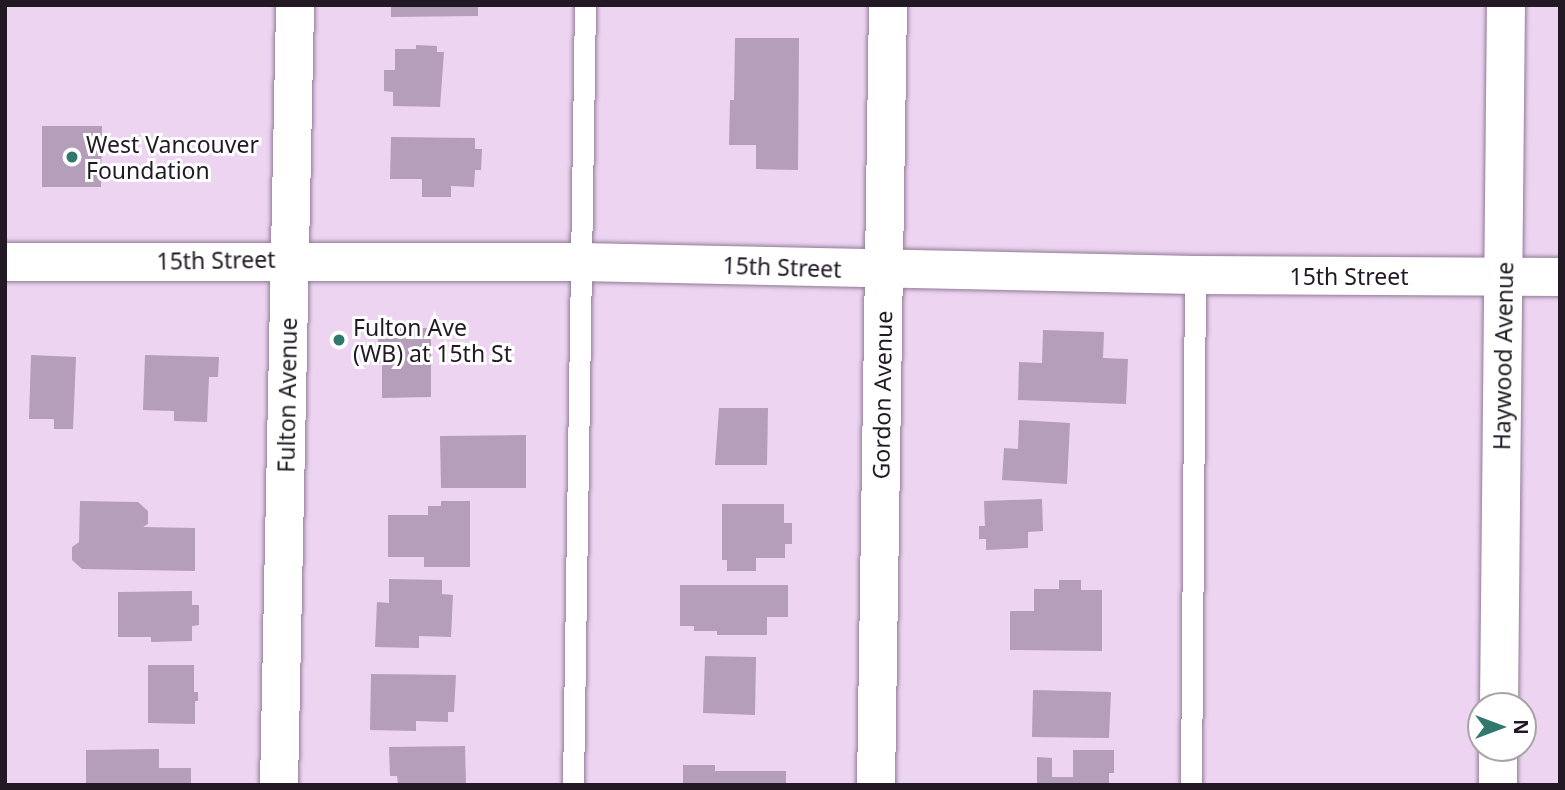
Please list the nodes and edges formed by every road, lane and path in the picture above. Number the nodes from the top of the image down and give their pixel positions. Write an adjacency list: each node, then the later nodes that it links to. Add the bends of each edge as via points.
1 (295, 5): 5 (street, Fulton Avenue)
2 (585, 5): 7 (lane)
3 (888, 5): 8 (street, Gordon Avenue)
4 (1506, 5): 10 (street, Haywood Avenue)
5 (289, 260): 6 (street, 15th Street); 7 (street, 15th Street); 14 (street, Fulton Avenue)
6 (5, 262)
7 (580, 262): 8 (street, 15th Street); 15 (lane)
8 (884, 270): 9 (street, 15th Street); 16 (street, Gordon Avenue)
9 (1195, 275): 10 (street, 15th Street); 17 (lane)
10 (1504, 277): 11 (street, 15th Street); 12 (street, Haywood Avenue)
11 (1560, 277)
12 (1499, 692)
13 (1498, 762): 18 (street)
14 (279, 785)
15 (573, 785)
16 (876, 785)
17 (1191, 785)
18 (1497, 785)

